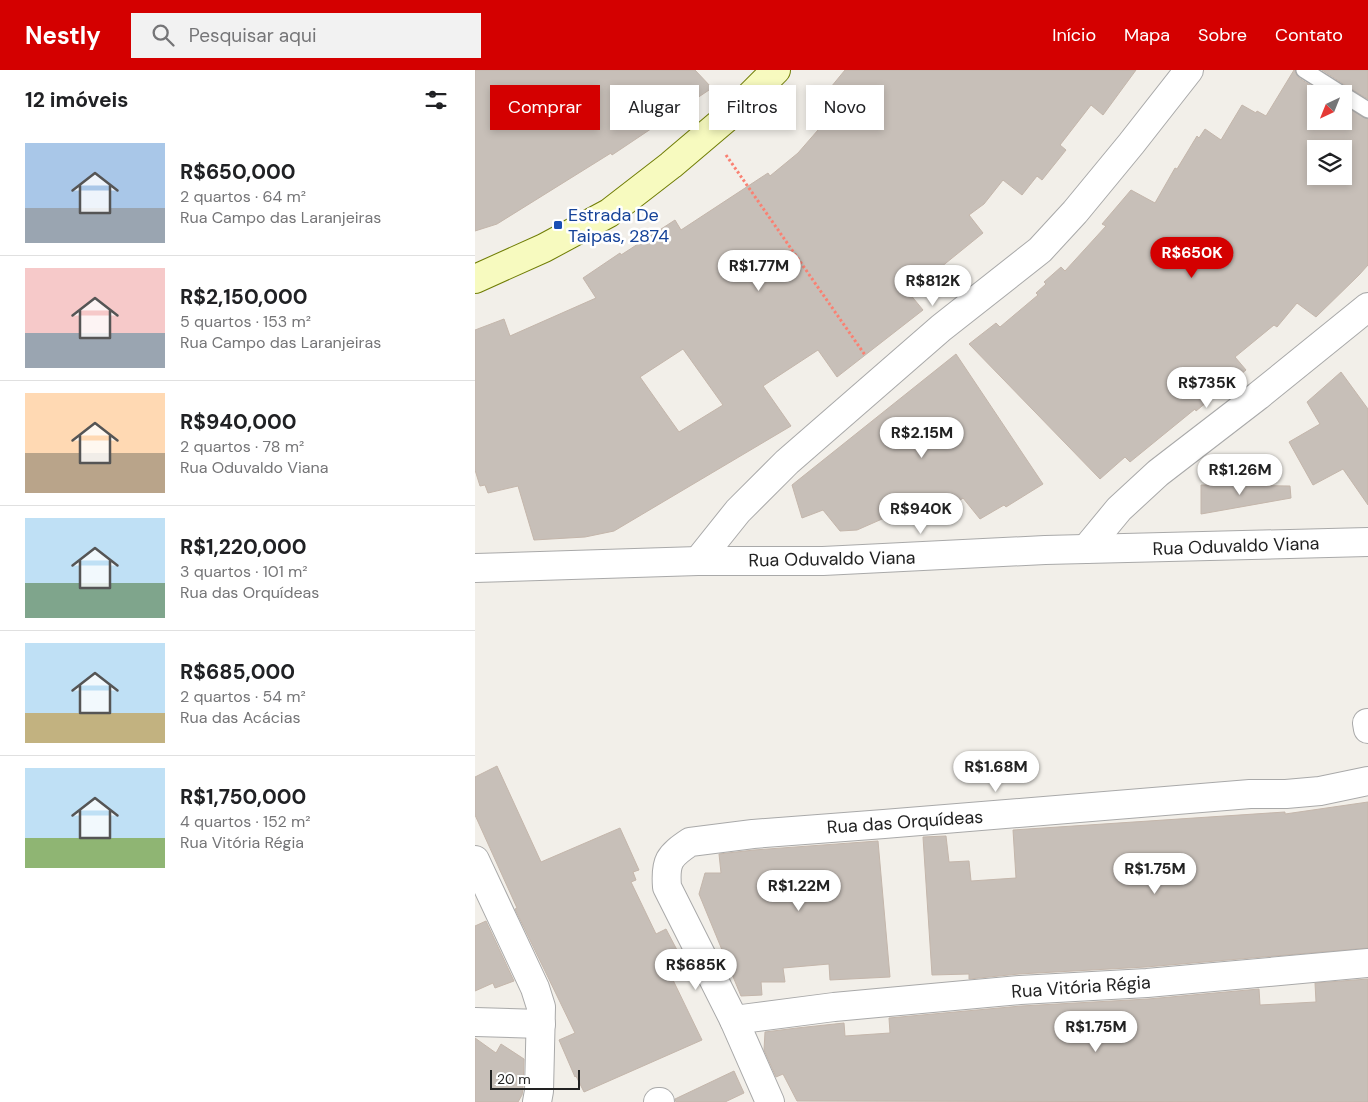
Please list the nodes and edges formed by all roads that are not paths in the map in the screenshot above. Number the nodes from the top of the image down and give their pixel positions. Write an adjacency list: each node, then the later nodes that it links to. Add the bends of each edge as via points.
1 (776, 70): 7 (main road, via 737,109 609,213 544,248)
2 (1189, 70): 11 (street, via 1075,212 1040,250 941,328 787,462 738,511)
3 (1304, 70): 4 (lane)
4 (1328, 85)
5 (1353, 100): 6 (lane)
6 (1368, 110)
7 (475, 279)
8 (1368, 307): 10 (street, via 1158,473 1119,509)
9 (1368, 542): 10 (street, Rua Oduvaldo Viana)
10 (1086, 549): 11 (street, Rua Oduvaldo Viana, via 823,561)
11 (698, 561): 12 (street, Rua Oduvaldo Viana)
12 (475, 568)
13 (1368, 781): 16 (street, Rua das Orquídeas, via 1295,794 1250,794 827,827 690,842 673,853 665,870 667,887)
14 (475, 860): 18 (street, via 535,988 541,1007)
15 (1368, 963): 16 (street, Rua Vitória Régia, via 1147,983 1011,991 834,1007)
16 (734, 1020): 20 (street)
17 (475, 1022): 18 (street)
18 (541, 1024): 19 (street)
19 (537, 1102)
20 (770, 1102)

